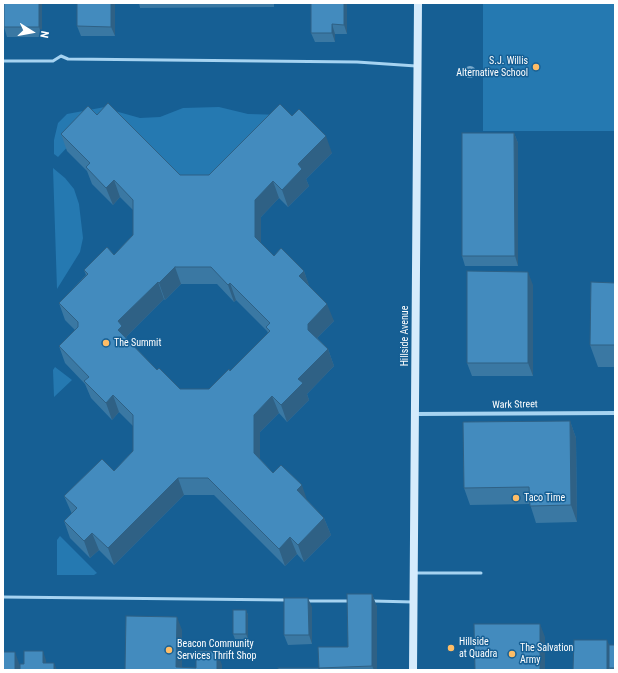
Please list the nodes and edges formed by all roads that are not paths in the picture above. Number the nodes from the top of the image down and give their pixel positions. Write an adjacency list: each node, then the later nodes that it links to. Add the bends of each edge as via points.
1 (418, 3): 3 (main road, Hillside Avenue)
2 (3, 61): 3 (lane, via 53,61 61,56 68,59 357,62)
3 (416, 66): 5 (main road, Hillside Avenue)
4 (615, 413): 5 (street, Wark Street)
5 (415, 414): 6 (main road, Hillside Avenue)
6 (415, 573): 7 (lane); 13 (main road, Hillside Avenue)
7 (481, 573)
8 (3, 597): 9 (lane)
9 (294, 600)
10 (302, 601): 11 (lane)
11 (358, 601)
12 (365, 601): 13 (lane)
13 (415, 602): 14 (main road, Hillside Avenue)
14 (414, 670)

